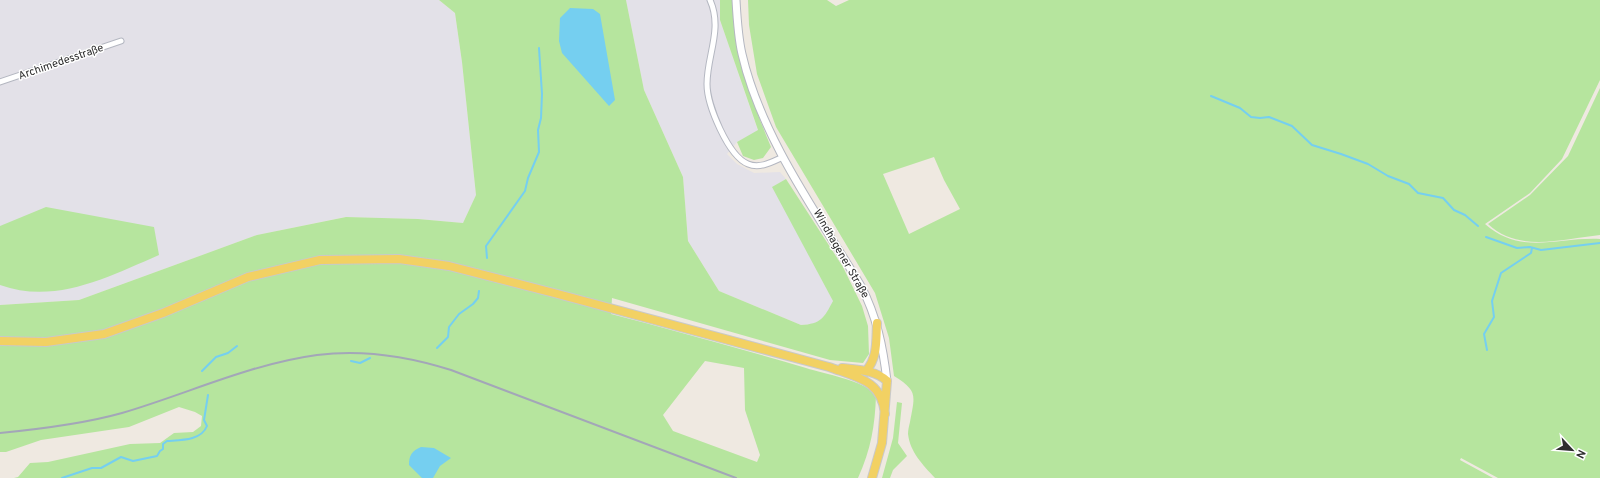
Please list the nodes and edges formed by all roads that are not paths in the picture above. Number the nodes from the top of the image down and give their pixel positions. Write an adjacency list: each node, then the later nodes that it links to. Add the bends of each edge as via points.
1 (710, 0): 5 (street, via 714,8 716,28 707,84 710,104 720,128 736,155 748,164 764,165)
2 (736, 0): 5 (main road, Windhagener Straße, via 742,54 749,79)
3 (121, 41): 4 (street, Archimedesstraße)
4 (0, 82)
5 (783, 157): 6 (main road, Windhagener Straße, via 861,286)
6 (876, 323): 9 (main road, via 875,355); 11 (main road, Windhagener Straße, via 883,346)
7 (0, 340): 8 (main road, via 46,342 104,334 163,313 248,277 320,260 399,259 449,266)
8 (830, 367): 9 (main road); 10 (main road)
9 (866, 371): 11 (main road)
10 (864, 381): 11 (main road); 12 (main road, via 881,395)
11 (887, 381): 12 (main road)
12 (885, 414): 13 (main road, via 882,443)
13 (872, 478)

